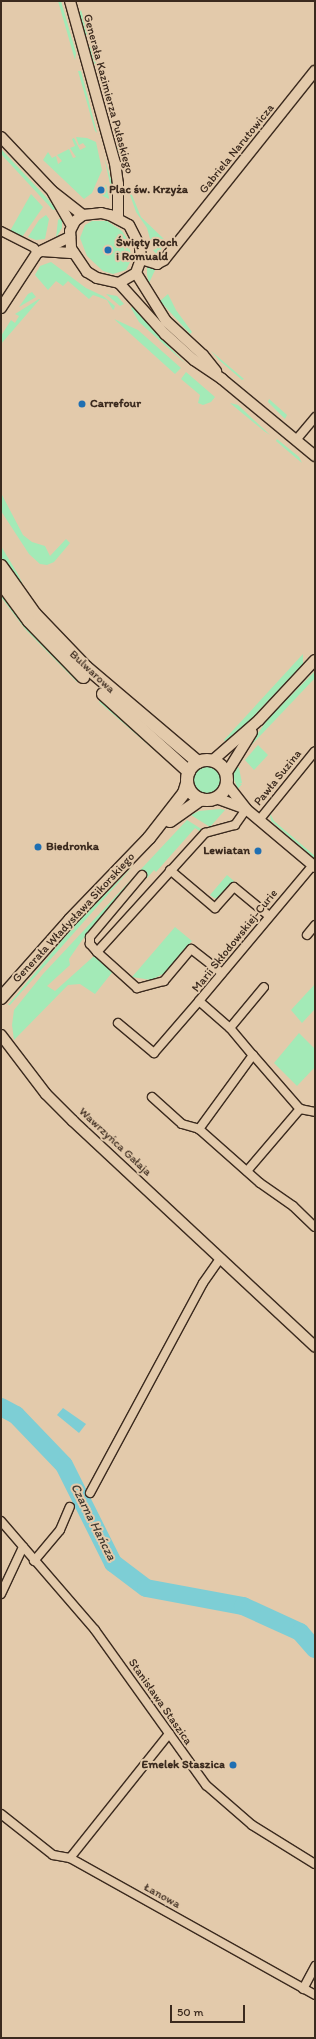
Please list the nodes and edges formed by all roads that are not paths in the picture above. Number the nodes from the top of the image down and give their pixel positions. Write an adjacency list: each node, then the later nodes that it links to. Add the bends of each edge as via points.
1 (70, 1): 6 (street, Generała Kazimierza Pułaskiego, via 114,162 118,184)
2 (315, 71): 12 (street, Gabriela Narutowicza, via 164,260 157,264)
3 (1, 137): 4 (street)
4 (52, 192): 5 (street); 7 (street)
5 (83, 215): 6 (street, via 101,213); 7 (street)
6 (118, 218): 12 (street, via 129,225 136,235)
7 (72, 226): 9 (street)
8 (1, 231): 10 (street)
9 (70, 237): 10 (street); 11 (street)
10 (40, 252): 11 (street); 15 (street)
11 (74, 253): 14 (street, via 83,268 97,278)
12 (141, 259): 13 (street)
13 (136, 273): 14 (street); 16 (street, via 166,321 203,355)
14 (120, 283): 16 (street, via 165,334 194,360)
15 (1, 308)
16 (222, 379): 18 (street)
17 (315, 417): 18 (street)
18 (296, 440): 19 (street)
19 (315, 456)
20 (1, 566): 26 (main road, Bulwarowa, via 35,614 81,663)
21 (1, 583): 27 (main road, Bulwarowa, via 48,642)
22 (315, 660): 23 (street)
23 (259, 720): 25 (street); 28 (street, via 229,765)
24 (315, 752): 32 (street, Pawła Suzina)
25 (212, 761): 26 (main road); 28 (main road, via 220,766)
26 (198, 762): 27 (main road)
27 (188, 777): 30 (main road, via 192,793); 33 (main road, Generała Władysława Sikorskiego, via 184,793)
28 (226, 779): 29 (main road, via 223,791); 31 (street)
29 (216, 798): 30 (main road); 31 (street)
30 (201, 799): 33 (main road, Generała Władysława Sikorskiego, via 190,804)
31 (246, 809): 32 (street); 35 (street, via 236,825 205,833)
32 (260, 819): 34 (street)
33 (149, 838): 43 (main road, Generała Władysława Sikorskiego, via 70,920)
34 (314, 866): 37 (street, Marii Skłodowskiej-Curie)
35 (170, 870): 37 (street, via 215,908 234,887); 40 (street)
36 (142, 875): 40 (street, via 90,937 90,944)
37 (269, 916): 41 (street, Marii Skłodowskiej-Curie)
38 (315, 925): 39 (street)
39 (307, 935)
40 (97, 952): 41 (street, via 137,988 164,981 191,949)
41 (222, 973): 44 (street, Marii Skłodowskiej-Curie)
42 (264, 987): 46 (street)
43 (1, 998)
44 (199, 1001): 45 (street, via 154,1053); 46 (street, Marii Skłodowskiej-Curie)
45 (118, 1023)
46 (230, 1028): 48 (street, Marii Skłodowskiej-Curie)
47 (1, 1035): 55 (street, Wawrzyńca Gałaja, via 46,1094)
48 (253, 1055): 50 (street, Marii Skłodowskiej-Curie); 52 (street)
49 (152, 1097): 52 (street, via 182,1124)
50 (300, 1109): 51 (street); 53 (street)
51 (315, 1112)
52 (199, 1129): 53 (street)
53 (247, 1171): 54 (street, via 293,1206)
54 (315, 1227)
55 (220, 1259): 56 (street, Wawrzyńca Gałaja); 57 (street, via 203,1283)
56 (315, 1347)
57 (90, 1493)
58 (70, 1506): 61 (street, via 60,1530)
59 (1, 1521): 60 (street, Stanisława Staszica)
60 (23, 1547): 61 (street, Stanisława Staszica); 62 (street)
61 (34, 1561): 63 (street, Stanisława Staszica, via 95,1630)
62 (1, 1594)
63 (169, 1734): 65 (street); 66 (street, Stanisława Staszica, via 188,1763 216,1795 252,1825)
64 (1, 1814): 65 (street, Łanowa, via 54,1855)
65 (70, 1858): 68 (street, Łanowa)
66 (315, 1864)
67 (315, 1966): 68 (street)
68 (302, 1989): 69 (street, Łanowa)
69 (315, 1995)

